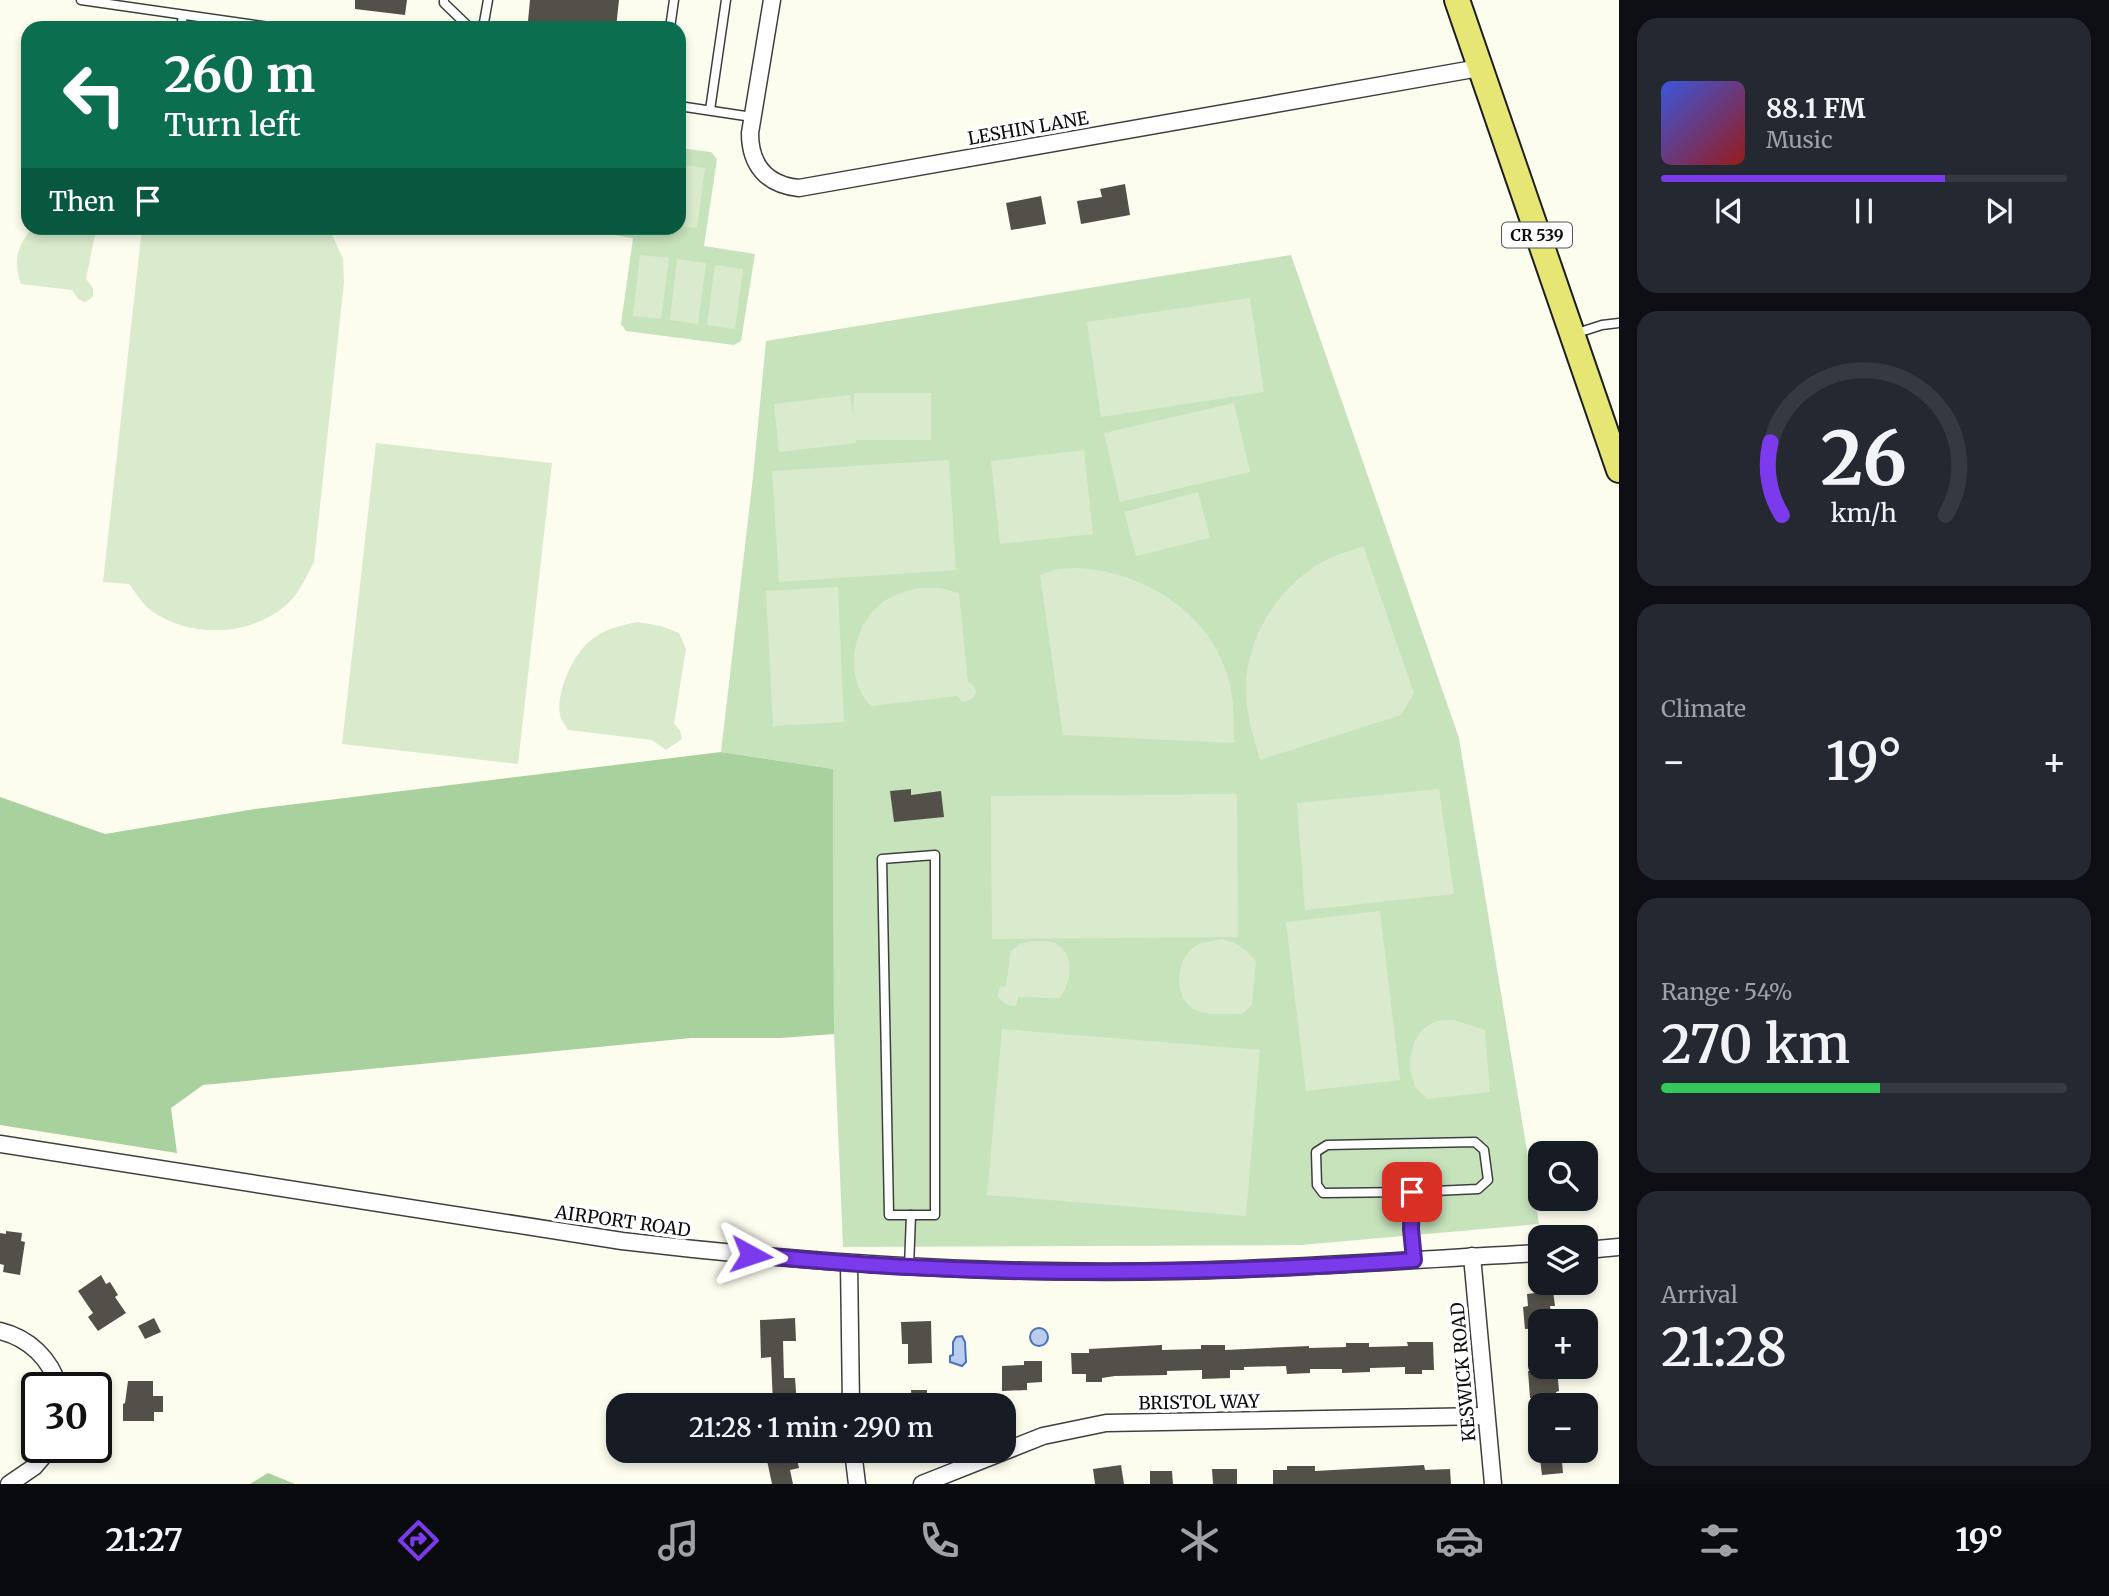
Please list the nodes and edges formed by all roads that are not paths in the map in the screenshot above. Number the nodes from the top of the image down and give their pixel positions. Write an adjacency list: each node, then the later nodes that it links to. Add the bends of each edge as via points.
1 (81, 0): 8 (lane)
2 (444, 0): 11 (lane)
3 (488, 0): 12 (lane)
4 (674, 0): 13 (lane)
5 (726, 0): 16 (lane)
6 (772, 0): 17 (street, LESHIN LANE)
7 (1457, 0): 14 (main road, CR 539)
8 (183, 15): 9 (lane); 10 (lane)
9 (182, 21)
10 (226, 21)
11 (464, 21)
12 (484, 21)
13 (671, 21)
14 (1479, 68): 17 (street, LESHIN LANE, via 799,188 774,182 754,161); 19 (main road, CR 539)
15 (686, 107): 16 (lane)
16 (710, 110): 17 (lane)
17 (752, 117)
18 (1619, 323): 19 (lane)
19 (1571, 335): 20 (main road, CR 539)
20 (1619, 470)
21 (0, 1144): 29 (street, AIRPORT ROAD, via 622,1241)
22 (1412, 1192): 22 (lane, via 1323,1194 1317,1185 1316,1152 1327,1145 1475,1142 1484,1150 1488,1180 1478,1189); 28 (lane)
23 (911, 1215): 23 (lane, via 935,1215 935,855 882,859 890,1215); 30 (lane)
24 (1619, 1247): 25 (street)
25 (1598, 1249)
26 (1528, 1254): 27 (street, AIRPORT ROAD)
27 (1472, 1256): 28 (street, AIRPORT ROAD); 34 (street, KESWICK ROAD)
28 (1414, 1260): 30 (street, AIRPORT ROAD, via 1174,1271)
29 (849, 1263): 30 (street, AIRPORT ROAD); 33 (street)
30 (909, 1267)
31 (0, 1331): 32 (street, via 35,1349)
32 (53, 1372)
33 (851, 1393)
34 (1486, 1416): 39 (street, BRISTOL WAY, via 1107,1423 1043,1436); 40 (street, KESWICK ROAD)
35 (37, 1463): 37 (street)
36 (854, 1463): 38 (street)
37 (9, 1484)
38 (857, 1484)
39 (922, 1484)
40 (1493, 1484)

